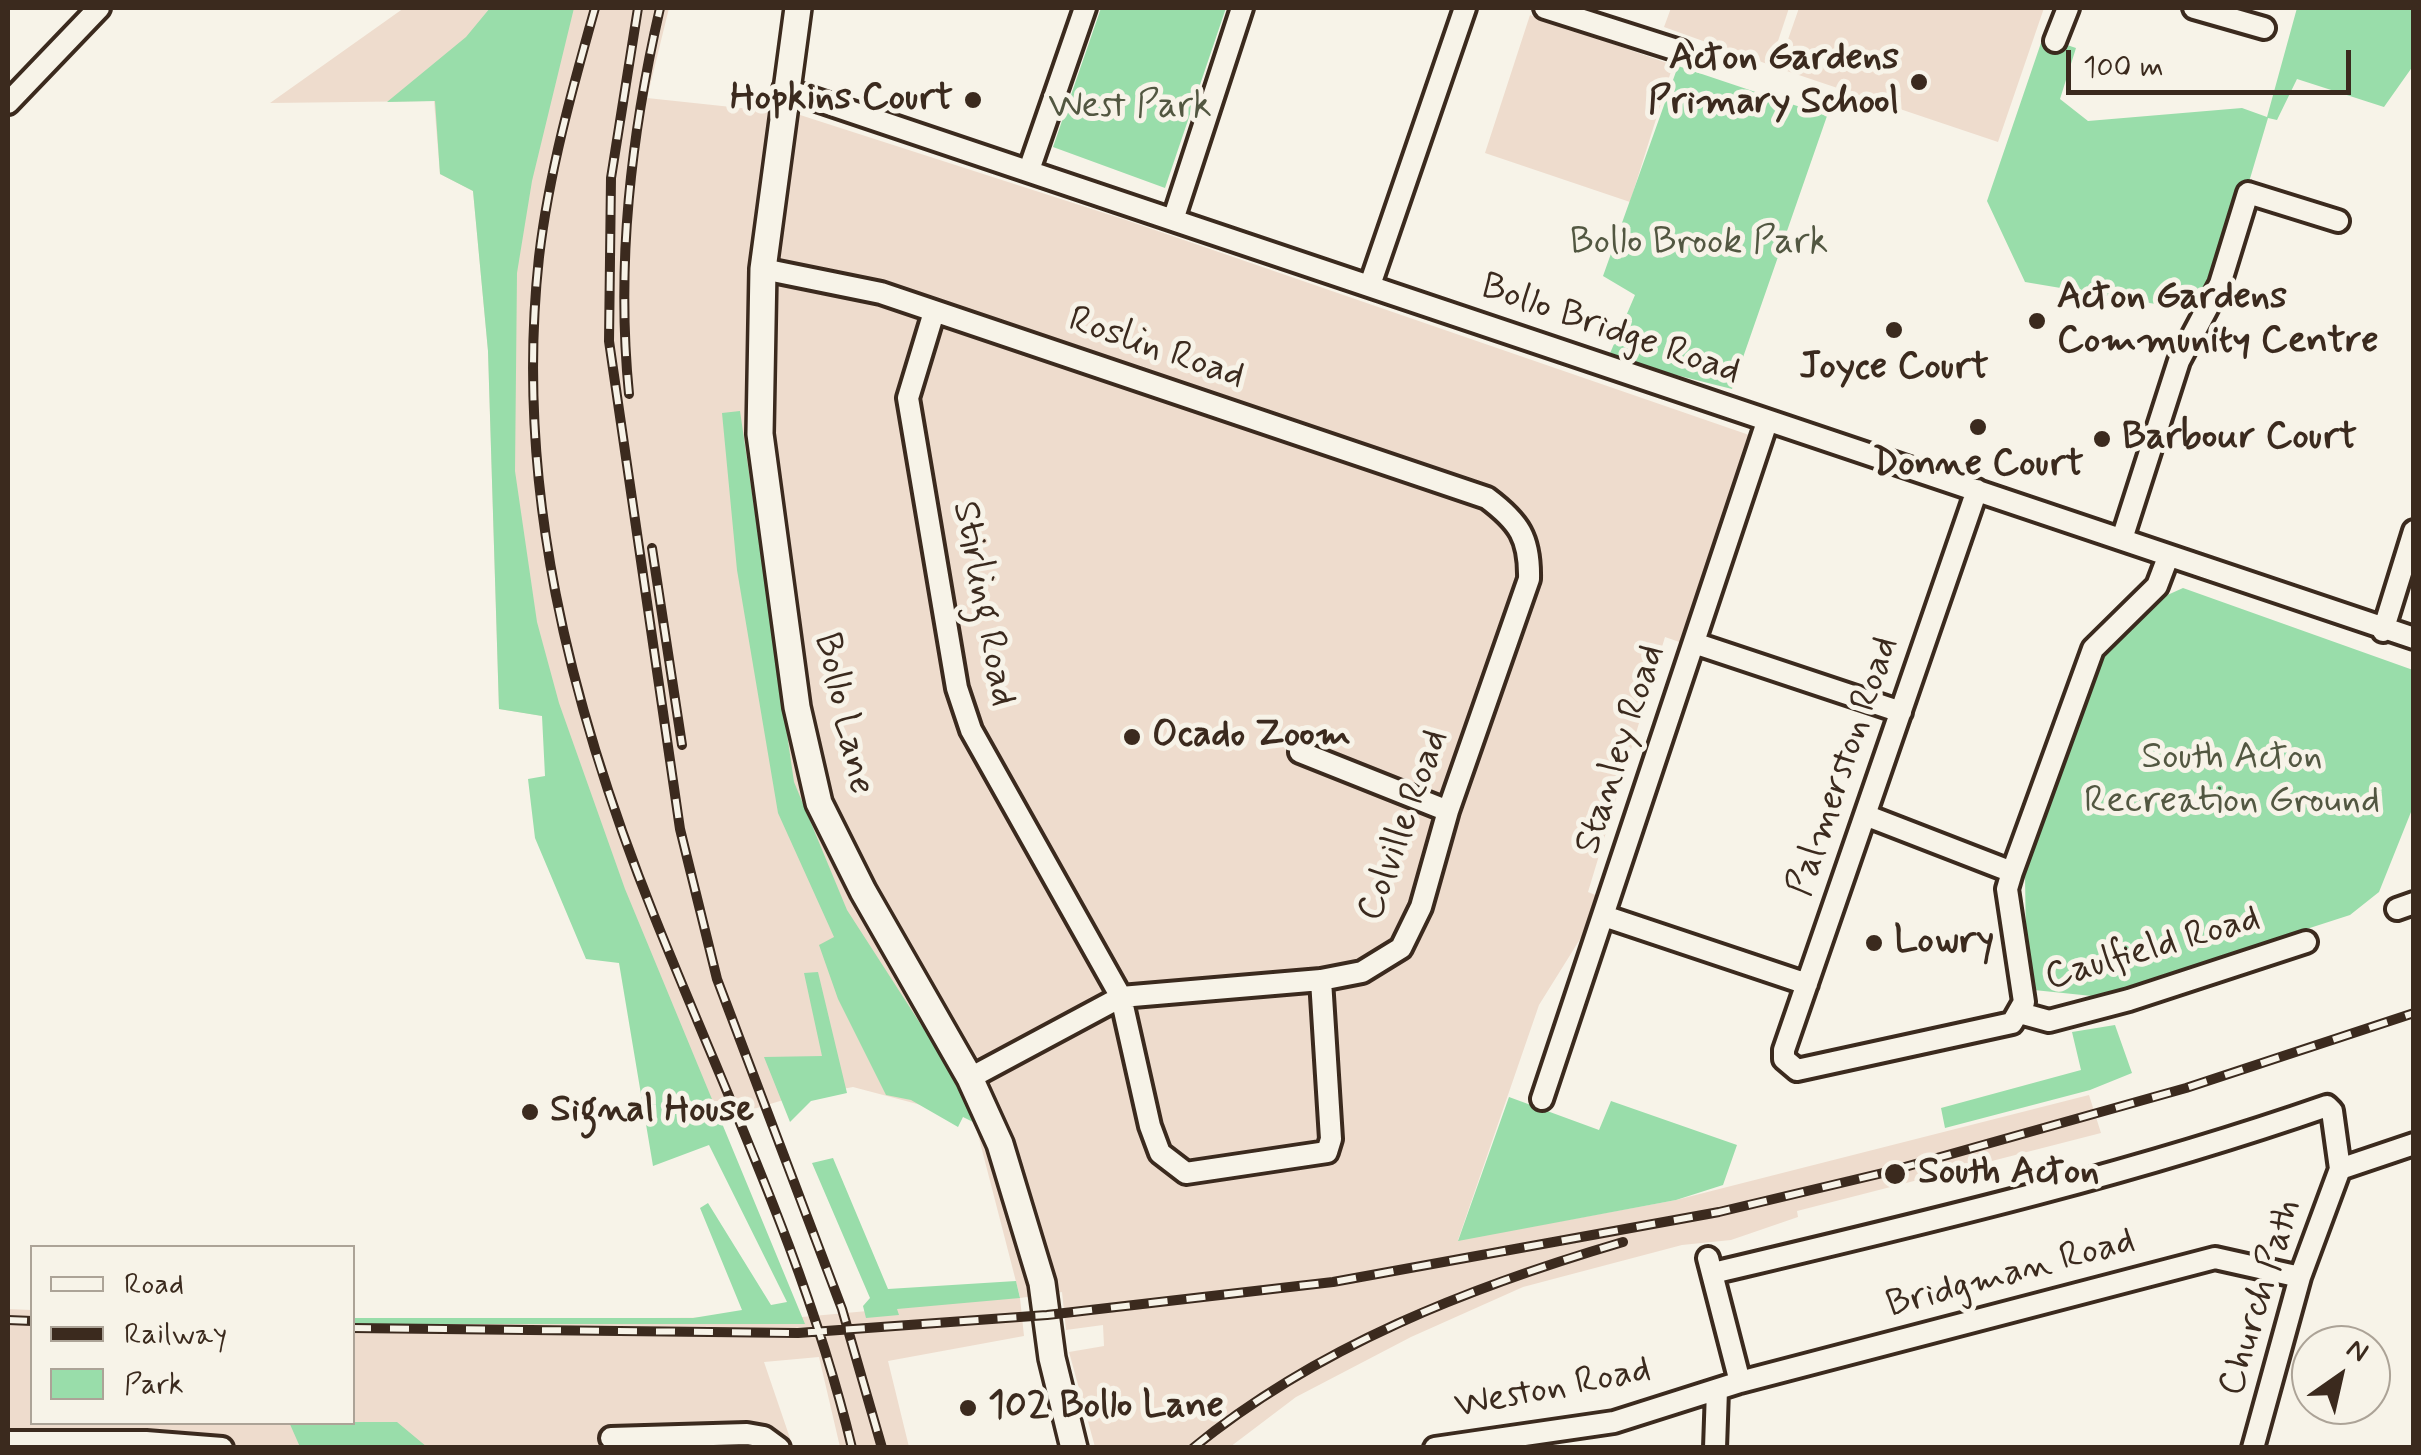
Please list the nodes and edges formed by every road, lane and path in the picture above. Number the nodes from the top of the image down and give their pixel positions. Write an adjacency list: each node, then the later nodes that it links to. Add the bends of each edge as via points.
1 (99, 8): 13 (street)
2 (798, 8): 12 (street, Bollo Lane)
3 (1085, 8): 14 (street)
4 (1242, 8): 15 (street)
5 (1465, 8): 18 (street)
6 (1544, 8): 11 (street)
7 (2068, 8): 10 (street)
8 (2194, 8): 9 (street)
9 (2264, 28)
10 (2056, 41)
11 (1680, 52)
12 (784, 90): 14 (street, Bollo Bridge Road); 17 (street, Bollo Lane)
13 (8, 103)
14 (1029, 170): 15 (street, Bollo Bridge Road)
15 (1173, 220): 18 (street, Bollo Bridge Road)
16 (2338, 221): 24 (street, via 2248,193 2220,284 2179,360)
17 (763, 268): 19 (street, Roslin Road, via 880,292); 40 (street, Bollo Lane, via 760,434 794,689 819,802)
18 (1370, 285): 20 (street, Bollo Bridge Road)
19 (934, 312): 22 (street, Roslin Road, via 1487,498); 38 (street, Stirling Road, via 908,398 957,688 978,743)
20 (1767, 422): 21 (street, Bollo Bridge Road); 28 (street, Stanley Road)
21 (1977, 490): 24 (street, Bollo Bridge Road); 29 (street, Palmerston Road)
22 (1517, 521): 31 (street, Colville Road, via 1530,553 1530,579)
23 (2414, 531): 26 (street)
24 (2122, 539): 25 (street, Bollo Bridge Road)
25 (2168, 558): 26 (street, Bollo Bridge Road); 33 (street, via 2158,586 2093,648)
26 (2383, 631): 27 (street, Bollo Bridge Road)
27 (2414, 638)
28 (1694, 643): 29 (street); 34 (street, Stanley Road)
29 (1901, 712): 32 (street, Palmerston Road)
30 (1300, 752): 31 (street)
31 (1448, 811): 36 (street, Colville Road, via 1401,948 1362,972)
32 (1865, 814): 33 (street); 37 (street, Palmerston Road)
33 (2012, 872): 39 (street, via 2007,889 2024,1002)
34 (1604, 916): 37 (street); 41 (street, Stanley Road)
35 (2306, 942): 39 (street, Caulfield Road, via 2065,1017 2049,1021)
36 (1321, 980): 38 (street, Colville Road); 38 (street, Stirling Road, via 1332,1139 1327,1152 1186,1173 1170,1164 1155,1140)
37 (1807, 984): 39 (street, Palmerston Road, via 1784,1050 1788,1066 1807,1070 2012,1023)
38 (1121, 997): 40 (street, Colville Road)
39 (2020, 1014)
40 (970, 1078): 52 (street, Bollo Lane, via 1028,1232)
41 (1542, 1099)
42 (2414, 1144): 43 (street)
43 (2340, 1170): 44 (street, Church Path); 45 (street, via 2326,1106 1866,1240 1710,1266)
44 (2300, 1277): 45 (street, Bridgman Road, via 2215,1258); 55 (street, Church Path)
45 (1740, 1382): 46 (street, Weston Road)
46 (1717, 1390): 48 (street, Weston Road, via 1614,1422); 54 (street)
47 (611, 1438): 51 (street, via 746,1434)
48 (1512, 1441): 53 (street, Weston Road)
49 (8, 1442): 50 (street)
50 (222, 1448)
51 (779, 1448)
52 (1074, 1448)
53 (1435, 1448)
54 (1715, 1448)
55 (2253, 1448)

